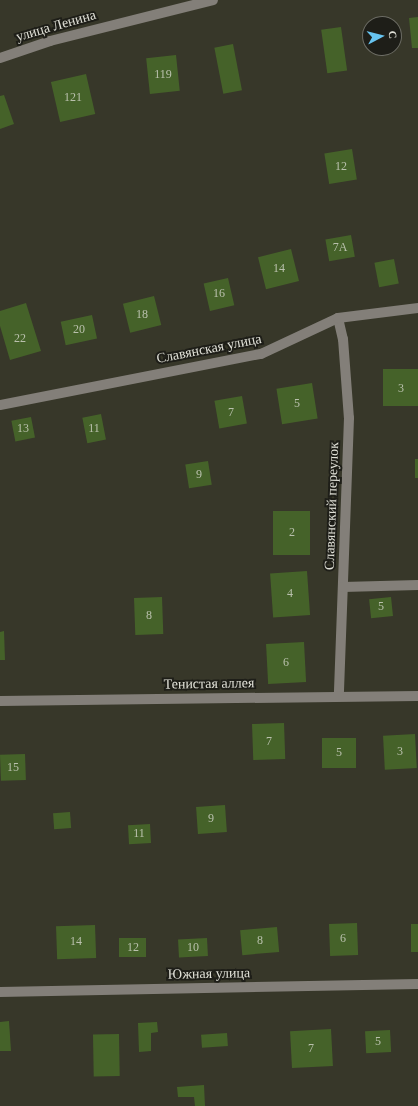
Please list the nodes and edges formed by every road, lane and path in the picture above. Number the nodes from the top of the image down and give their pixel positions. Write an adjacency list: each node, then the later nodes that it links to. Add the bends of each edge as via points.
1 (213, 0): 2 (street, улица Ленина, via 50,41)
2 (0, 58)
3 (418, 308): 4 (street, Славянская улица)
4 (338, 318): 5 (street, Славянская улица, via 261,354); 7 (street, Славянский переулок, via 343,339 349,418)
5 (0, 405)
6 (418, 585): 7 (street)
7 (343, 587): 8 (street, Славянский переулок)
8 (339, 696): 9 (street, Тенистая аллея); 10 (street, Тенистая аллея)
9 (418, 696)
10 (0, 701)
11 (418, 984): 12 (street, Южная улица)
12 (0, 992)

